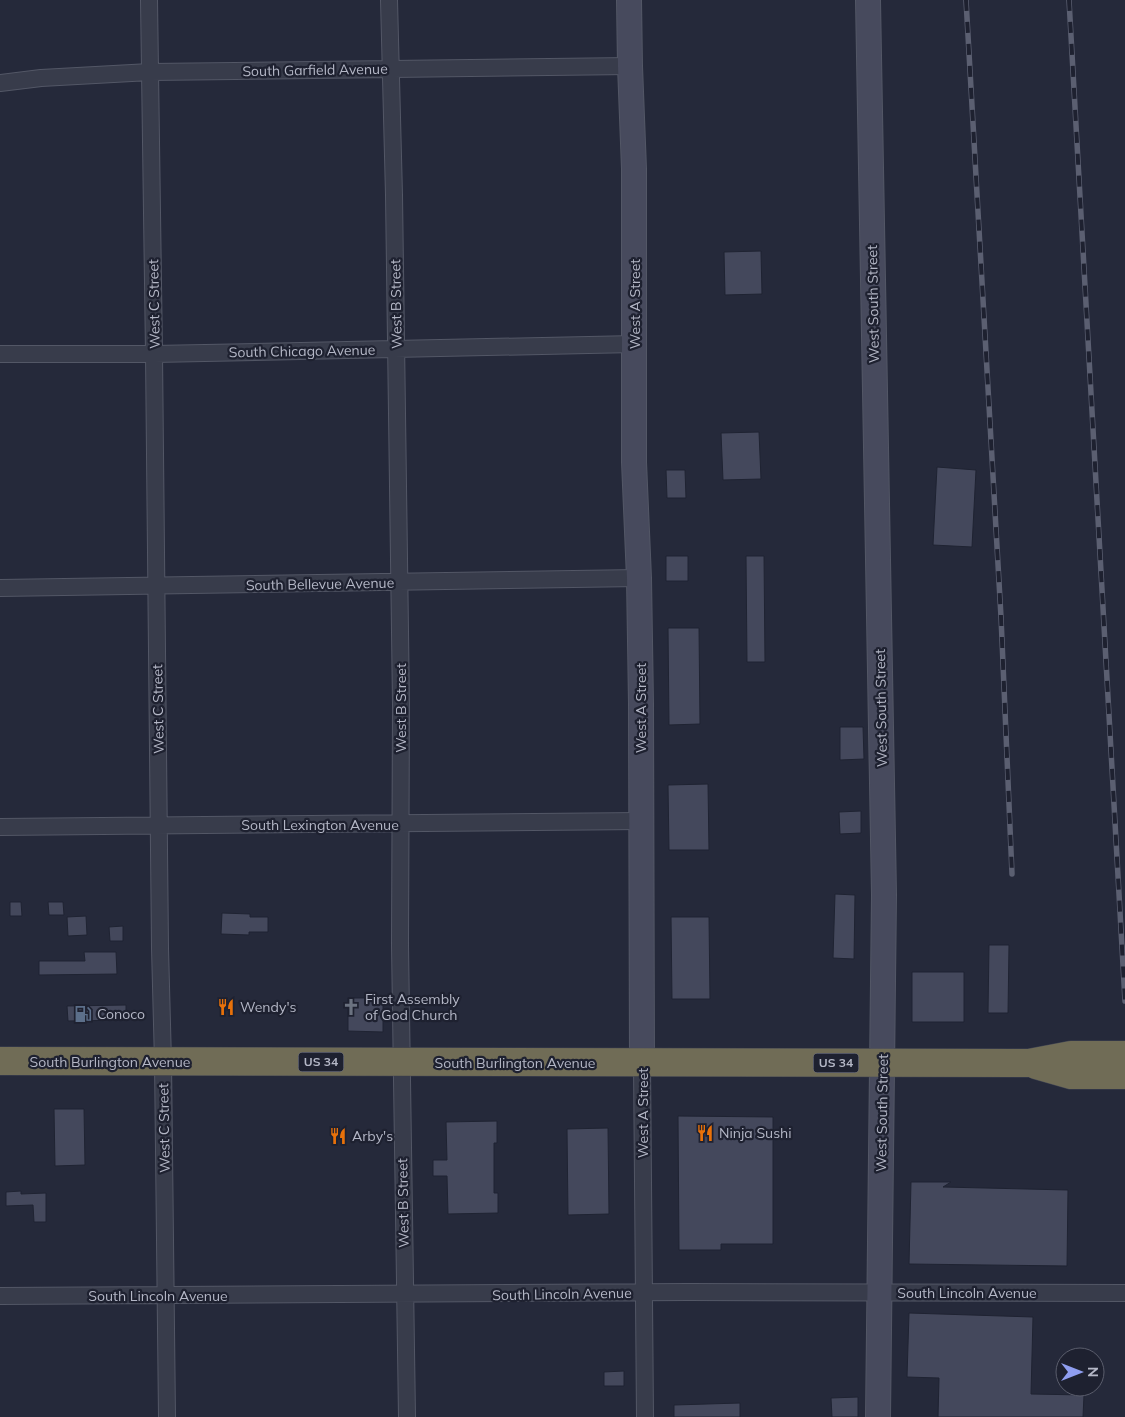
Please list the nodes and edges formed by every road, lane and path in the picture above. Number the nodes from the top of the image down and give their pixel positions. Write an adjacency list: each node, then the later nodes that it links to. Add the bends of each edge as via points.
1 (149, 0): 7 (street, West C Street)
2 (389, 0): 6 (street, West B Street)
3 (629, 0): 5 (street, West A Street)
4 (868, 0): 25 (street, West South Street, via 884,895)
5 (630, 66): 6 (street, South Garfield Avenue); 9 (street, West A Street)
6 (391, 70): 7 (street, South Garfield Avenue); 10 (street, West B Street)
7 (150, 72): 8 (street, South Garfield Avenue); 12 (street, West C Street)
8 (0, 83)
9 (635, 344): 10 (street, South Chicago Avenue); 13 (street, West A Street, via 634,462)
10 (396, 349): 12 (street, South Chicago Avenue); 14 (street, West B Street)
11 (0, 354): 12 (street, South Chicago Avenue)
12 (154, 354): 15 (street, West C Street)
13 (639, 578): 14 (street, South Bellevue Avenue); 17 (street, West A Street)
14 (400, 583): 15 (street, South Bellevue Avenue); 18 (street, West B Street)
15 (157, 587): 16 (street, South Bellevue Avenue); 19 (street, West C Street)
16 (0, 588)
17 (641, 821): 18 (street, South Lexington Avenue); 27 (street, West A Street)
18 (401, 824): 19 (street, South Lexington Avenue); 24 (street, West B Street)
19 (159, 826): 20 (street, South Lexington Avenue); 23 (street, West C Street)
20 (0, 827)
21 (1125, 1056): 26 (highway, US 34, via 1071,1055)
22 (0, 1061): 23 (highway, South Burlington Avenue / US 34)
23 (163, 1062): 24 (highway, South Burlington Avenue / US 34); 34 (street, West C Street)
24 (402, 1062): 27 (highway, South Burlington Avenue / US 34); 32 (street, West B Street)
25 (883, 1063): 26 (highway, South Burlington Avenue / US 34); 27 (highway, South Burlington Avenue / US 34); 30 (street, West South Street)
26 (1029, 1063): 28 (highway, US 34, via 1071,1074)
27 (642, 1064): 29 (street, West A Street)
28 (1125, 1076)
29 (644, 1293): 30 (street, South Lincoln Avenue); 32 (street, South Lincoln Avenue); 37 (street, West A Street)
30 (879, 1293): 31 (street, South Lincoln Avenue); 38 (street, West South Street)
31 (1125, 1293)
32 (404, 1295): 34 (street, South Lincoln Avenue); 36 (street, West B Street)
33 (0, 1296): 34 (street, South Lincoln Avenue)
34 (166, 1296): 35 (street, West C Street)
35 (167, 1417)
36 (407, 1417)
37 (645, 1417)
38 (878, 1417)

